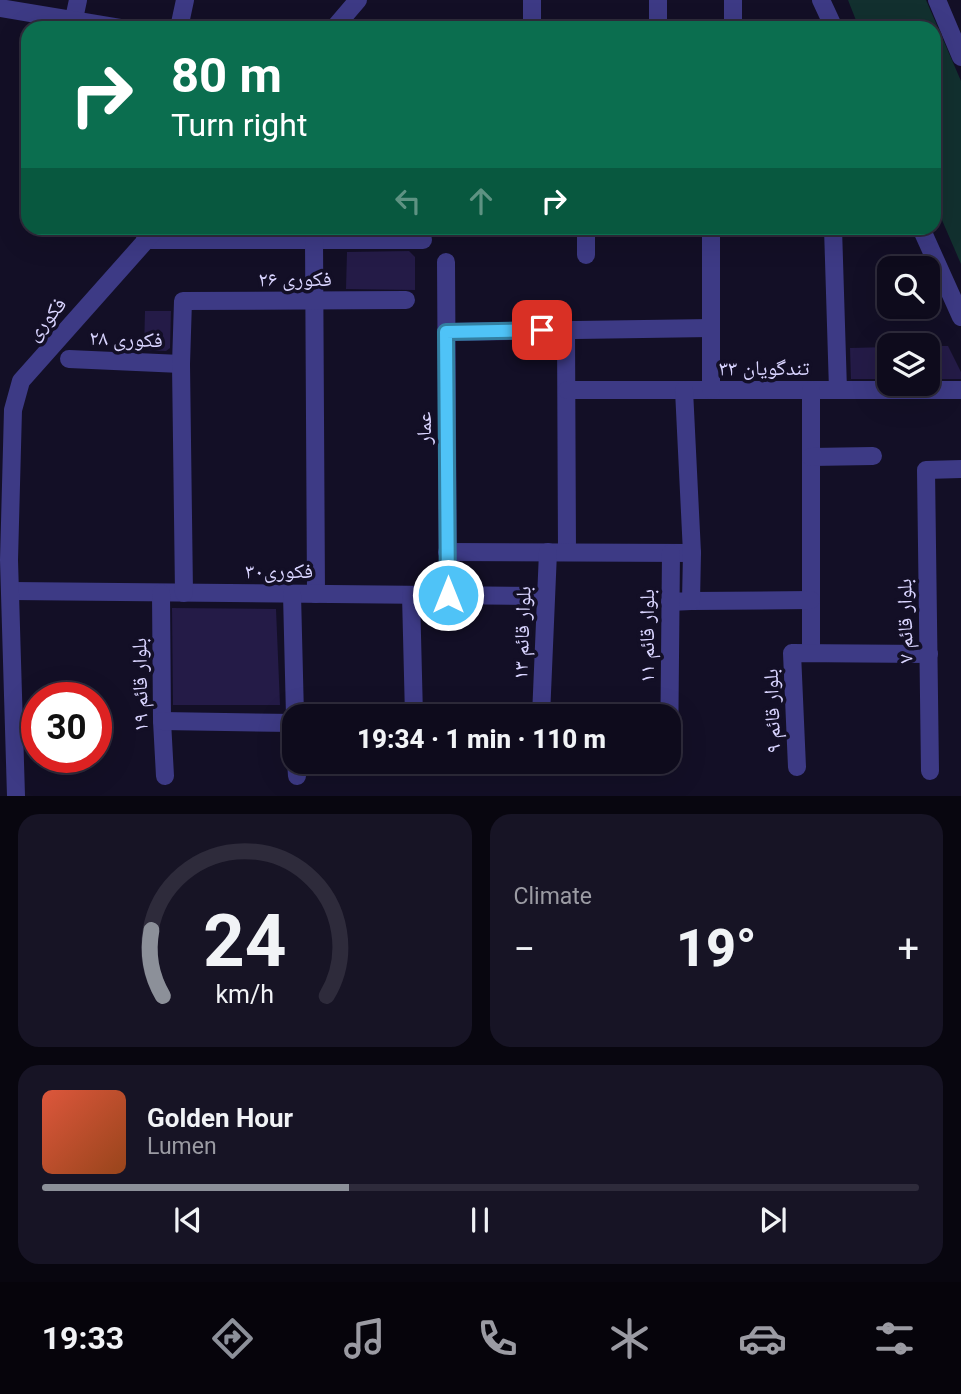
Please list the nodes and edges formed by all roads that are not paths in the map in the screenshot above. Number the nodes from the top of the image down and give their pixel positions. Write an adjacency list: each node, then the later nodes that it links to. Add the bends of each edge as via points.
1 (78, 0): 11 (street)
2 (185, 0): 12 (street)
3 (358, 0): 13 (street)
4 (532, 0): 14 (street)
5 (657, 0): 15 (street)
6 (733, 0): 16 (street)
7 (937, 0): 18 (street)
8 (823, 3): 17 (street)
9 (0, 8): 10 (street)
10 (58, 21)
11 (73, 21)
12 (180, 21)
13 (340, 21)
14 (533, 21)
15 (658, 21)
16 (733, 21)
17 (831, 21)
18 (961, 57)
19 (150, 235): 53 (street, فکوری, via 22,381 13,410)
20 (178, 235): 27 (street)
21 (333, 235): 27 (street)
22 (351, 235): 28 (street)
23 (586, 235): 29 (street)
24 (711, 235): 34 (street)
25 (833, 235): 43 (street)
26 (924, 235): 33 (street)
27 (314, 240): 32 (street)
28 (423, 240)
29 (586, 255)
30 (446, 262): 36 (street, عمار)
31 (406, 300): 32 (street, فکوری ۲۶)
32 (313, 303): 38 (street, فکوری ۲۶, via 183,302); 58 (street)
33 (961, 317)
34 (712, 328): 35 (street); 41 (street)
35 (566, 330): 36 (street); 39 (street)
36 (446, 332): 48 (street, عمار)
37 (69, 359): 38 (street, فکوری ۲۸)
38 (181, 364): 56 (street)
39 (567, 390): 40 (street, ۳۳ تندگویان); 50 (street)
40 (684, 390): 41 (street, ۳۳ تندگویان); 52 (street)
41 (711, 390): 42 (street, ۳۳ تندگویان)
42 (810, 390): 43 (street, ۳۳ تندگویان); 46 (street)
43 (838, 390): 44 (street, ۳۳ تندگویان)
44 (961, 390)
45 (873, 456): 46 (street)
46 (811, 457): 62 (street)
47 (961, 469): 66 (street, بلوار قائم ۷, via 926,470)
48 (447, 552): 49 (street); 60 (street, عمار)
49 (548, 552): 50 (street); 61 (street, بلوار قائم ۱۳)
50 (567, 552): 51 (street)
51 (671, 553): 52 (street); 64 (street, بلوار قائم ۱۱)
52 (692, 553): 63 (street)
53 (5, 559): 54 (street, فکوری)
54 (11, 592): 55 (street, فکوری۳۰); 76 (street, فکوری)
55 (162, 593): 56 (street, فکوری۳۰); 71 (street, بلوار قائم ۱۹)
56 (184, 593): 57 (street, فکوری۳۰)
57 (292, 594): 58 (street, فکوری۳۰); 67 (street)
58 (316, 594): 59 (street, فکوری۳۰)
59 (411, 595): 60 (street, فکوری۳۰); 68 (street)
60 (448, 595): 61 (street, فکوری۳۰)
61 (546, 596): 69 (street, بلوار قائم ۱۳)
62 (811, 600): 63 (street); 65 (street)
63 (691, 601): 64 (street)
64 (670, 602): 70 (street, بلوار قائم ۱۱)
65 (811, 653): 66 (street); 73 (street, بلوار قائم ۹, via 792,653)
66 (929, 654): 74 (street, بلوار قائم ۷)
67 (295, 704)
68 (414, 704)
69 (542, 704)
70 (669, 704)
71 (162, 722): 72 (street); 75 (street, بلوار قائم ۱۹)
72 (282, 723)
73 (797, 767)
74 (930, 771)
75 (165, 776)
76 (16, 796)

